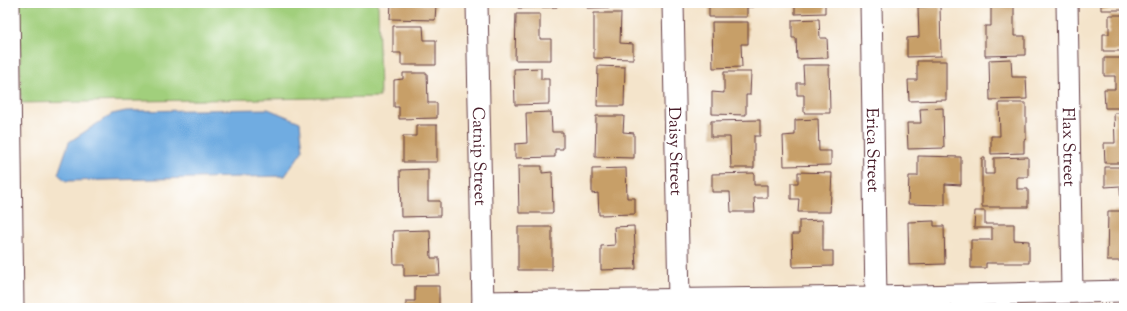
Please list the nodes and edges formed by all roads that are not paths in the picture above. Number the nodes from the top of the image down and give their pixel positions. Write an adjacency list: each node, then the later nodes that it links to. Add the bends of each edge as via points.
1 (9, 3): 6 (street)
2 (477, 3): 11 (street, Catnip Street)
3 (674, 3): 10 (street, Daisy Street)
4 (871, 3): 9 (street, Erica Street)
5 (1067, 3): 8 (street, Flax Street)
6 (7, 94): 12 (street)
7 (1124, 291): 8 (street)
8 (1072, 292): 9 (street)
9 (876, 297): 10 (street)
10 (680, 299): 11 (street)
11 (483, 305)
12 (10, 306)

